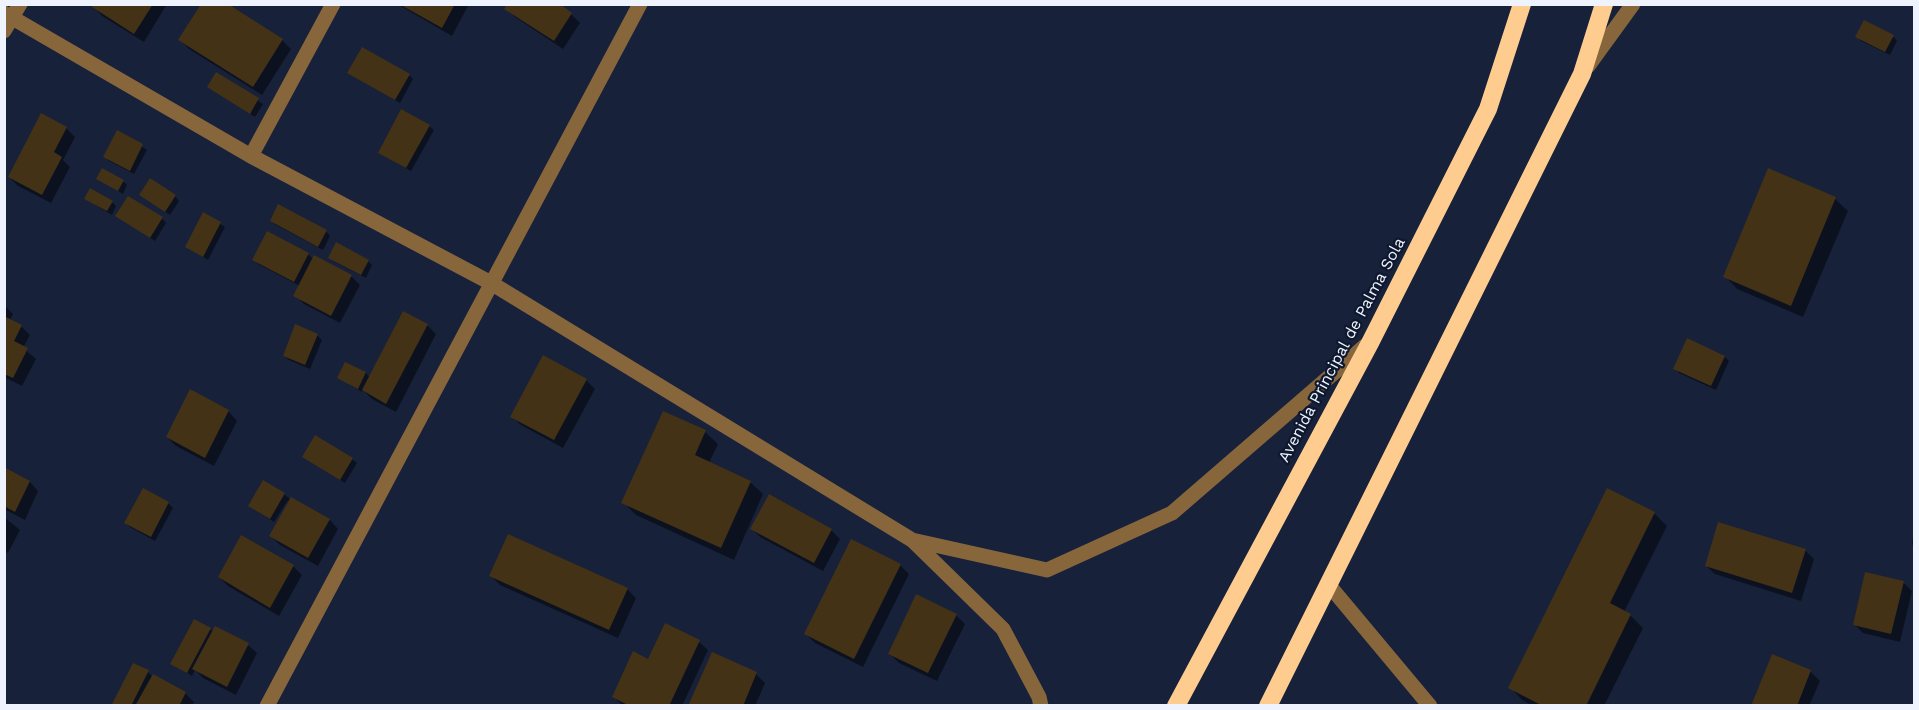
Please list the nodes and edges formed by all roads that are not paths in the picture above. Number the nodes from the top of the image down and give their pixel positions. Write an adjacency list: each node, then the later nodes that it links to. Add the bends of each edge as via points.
1 (333, 4): 9 (street)
2 (640, 4): 10 (street)
3 (1522, 4): 11 (highway, Avenida Principal de Palma Sola, via 1488,109)
4 (1604, 4): 8 (highway)
5 (1633, 4): 8 (street)
6 (12, 11): 7 (street); 9 (street)
7 (4, 32)
8 (1582, 74): 13 (highway)
9 (250, 156): 10 (street)
10 (491, 283): 12 (street); 14 (street)
11 (1370, 343): 12 (street, via 1172,513 1047,570); 16 (highway, Avenida Principal de Palma Sola)
12 (912, 540): 15 (street, via 1003,629)
13 (1328, 584): 17 (highway); 18 (street)
14 (267, 705)
15 (1041, 705)
16 (1176, 705)
17 (1268, 705)
18 (1430, 705)

